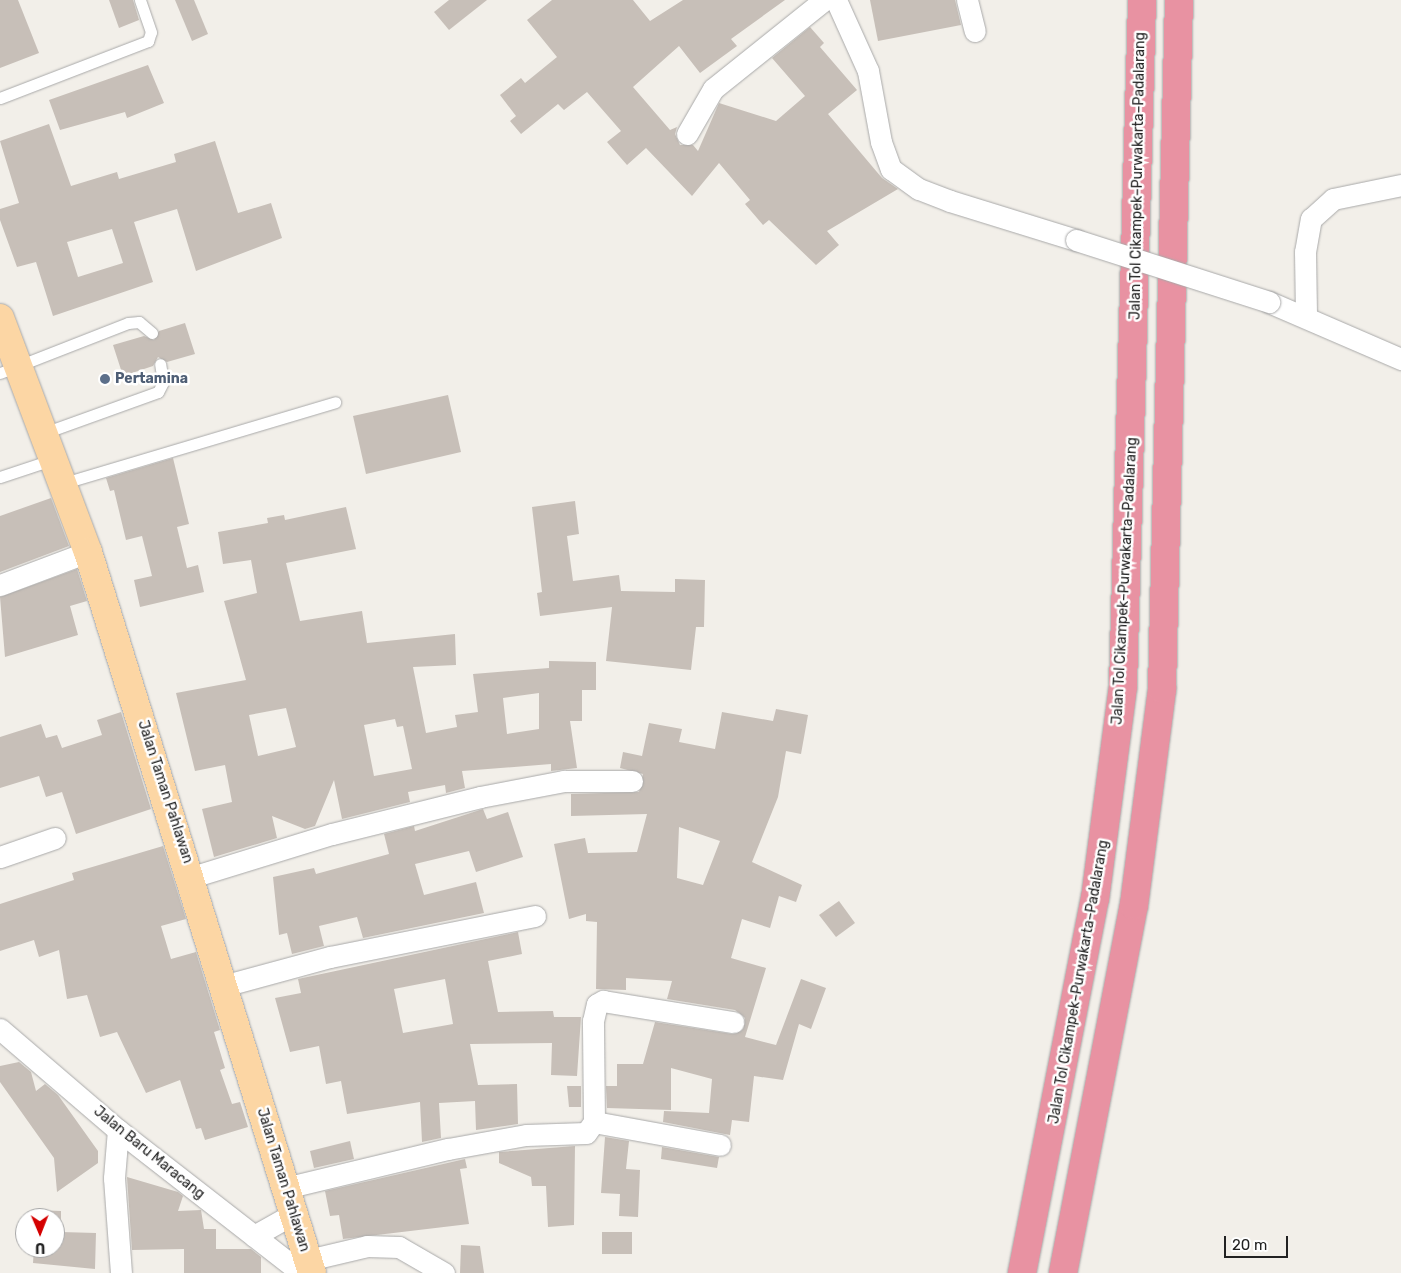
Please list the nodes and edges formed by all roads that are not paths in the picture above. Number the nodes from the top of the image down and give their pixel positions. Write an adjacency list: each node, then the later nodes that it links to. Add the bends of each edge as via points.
1 (140, 0): 8 (lane, via 151,32 148,42)
2 (824, 0): 9 (street, via 713,89)
3 (836, 0): 11 (street, bridge, via 868,71 881,142 891,170 919,189)
4 (967, 0): 7 (street)
5 (1142, 0): 40 (highway, Jalan Tol Cikampek–Purwakarta–Padalarang, via 1123,686 1095,899)
6 (1179, 0): 41 (highway, via 1162,689 1134,905)
7 (975, 31)
8 (0, 98)
9 (687, 134)
10 (1401, 185): 11 (street, via 1333,199 1312,219 1305,252)
11 (1306, 315): 14 (street)
12 (0, 318): 16 (main road, Jalan Taman Pahlawan)
13 (152, 333): 16 (lane, via 139,322 128,323)
14 (1401, 359)
15 (160, 364): 18 (lane, via 163,382 158,392)
16 (9, 369): 18 (main road, Jalan Taman Pahlawan)
17 (335, 402): 19 (lane)
18 (44, 433): 19 (main road, Jalan Taman Pahlawan)
19 (58, 471): 20 (lane); 21 (main road, Jalan Taman Pahlawan)
20 (0, 477)
21 (88, 552): 22 (street); 26 (main road, Jalan Taman Pahlawan)
22 (0, 585)
23 (632, 781): 26 (street, via 564,781 480,796 332,834)
24 (55, 838): 25 (street)
25 (0, 857)
26 (192, 877): 28 (main road, Jalan Taman Pahlawan)
27 (534, 916): 28 (street, via 330,957)
28 (223, 986): 34 (main road, Jalan Taman Pahlawan)
29 (733, 1022): 31 (street, via 596,1004)
30 (3, 1036): 32 (street, Jalan Baru Maracang)
31 (594, 1122): 33 (street); 34 (street, via 586,1133 526,1135 448,1149)
32 (118, 1130): 36 (street, Jalan Baru Maracang); 38 (street, via 114,1178)
33 (720, 1144)
34 (285, 1188): 35 (main road, Jalan Taman Pahlawan)
35 (293, 1214): 36 (street); 37 (main road, Jalan Taman Pahlawan)
36 (254, 1236): 37 (street, Jalan Baru Maracang)
37 (307, 1269): 39 (street, via 367,1246 399,1247)
38 (121, 1273)
39 (444, 1273)
40 (1022, 1273)
41 (1063, 1273)

